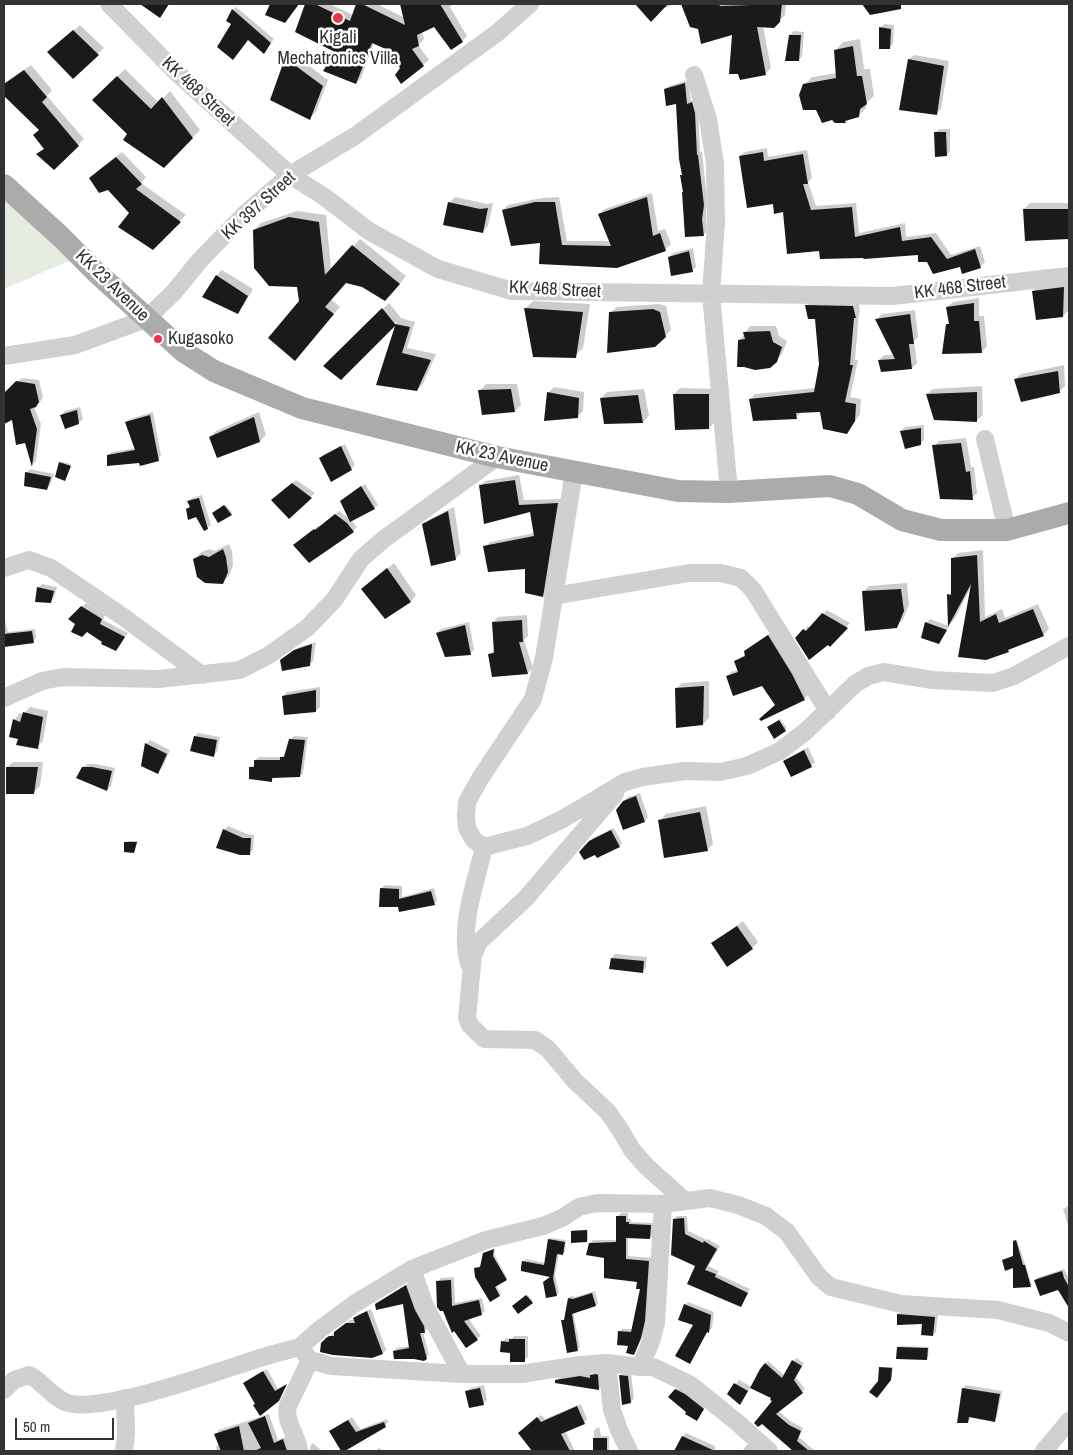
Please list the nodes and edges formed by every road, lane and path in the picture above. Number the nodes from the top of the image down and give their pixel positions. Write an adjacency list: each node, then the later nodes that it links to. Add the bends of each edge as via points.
1 (109, 4): 4 (street, KK 468 Street, via 176,72)
2 (525, 5): 4 (street, KK 397 Street, via 497,33 362,131)
3 (694, 76): 7 (street, via 708,119 715,164 716,222)
4 (290, 175): 7 (street, KK 468 Street, via 369,231 438,269 512,291); 8 (street, KK 397 Street, via 200,260)
5 (4, 185): 8 (main road, KK 23 Avenue)
6 (1069, 276): 7 (street, KK 468 Street, via 893,296)
7 (711, 294): 13 (street)
8 (146, 319): 9 (street, KK 397 Street, via 75,345); 11 (main road, KK 23 Avenue, via 184,352 214,371 302,408)
9 (4, 356)
10 (985, 439): 15 (street)
11 (497, 457): 12 (main road, KK 23 Avenue); 19 (street, via 384,538 361,559 334,600 307,628 269,655 240,670)
12 (574, 472): 13 (main road, KK 23 Avenue, via 678,491); 17 (street)
13 (729, 492): 15 (main road, KK 23 Avenue, via 830,486 858,494 902,520 941,530)
14 (1069, 513): 15 (main road, KK 23 Avenue)
15 (1007, 530)
16 (4, 568): 19 (street, via 29,560 51,568)
17 (553, 596): 21 (street, via 689,573 721,573 741,578 753,590); 23 (street, via 544,658 533,699 467,802 467,828 474,840)
18 (1069, 646): 21 (street, via 1014,676 993,683 932,680 884,672 868,676 855,684)
19 (202, 675): 20 (street, via 159,679 63,677 42,681)
20 (4, 698)
21 (828, 711): 22 (street, via 780,751 747,766 720,772 685,771)
22 (625, 782): 23 (street, via 527,836); 24 (street, via 526,898 479,942 473,955)
23 (484, 847): 24 (street, via 466,919 465,940)
24 (472, 974): 25 (street, via 467,1018 484,1039 535,1040 548,1049 575,1081 608,1112 646,1166)
25 (684, 1200): 26 (street); 28 (street, via 710,1198 766,1216 787,1232 819,1277 830,1286 901,1304 998,1310 1049,1323)
26 (663, 1204): 27 (street, via 597,1203 579,1207 543,1226 486,1240); 31 (street, via 656,1323)
27 (412, 1269): 29 (street, via 318,1330); 32 (street, via 425,1306)
28 (1069, 1333)
29 (305, 1353): 32 (street, via 331,1366); 34 (street); 37 (street, via 286,1413)
30 (607, 1363): 31 (street); 32 (street, via 521,1374); 38 (street, via 612,1410)
31 (640, 1367): 39 (street, via 653,1367 691,1385)
32 (462, 1374)
33 (4, 1390): 34 (street, via 14,1380 29,1375 64,1402 80,1404)
34 (125, 1398): 36 (street)
35 (1069, 1422): 40 (street)
36 (124, 1451)
37 (299, 1451)
38 (629, 1451)
39 (769, 1451)
40 (1044, 1451)

